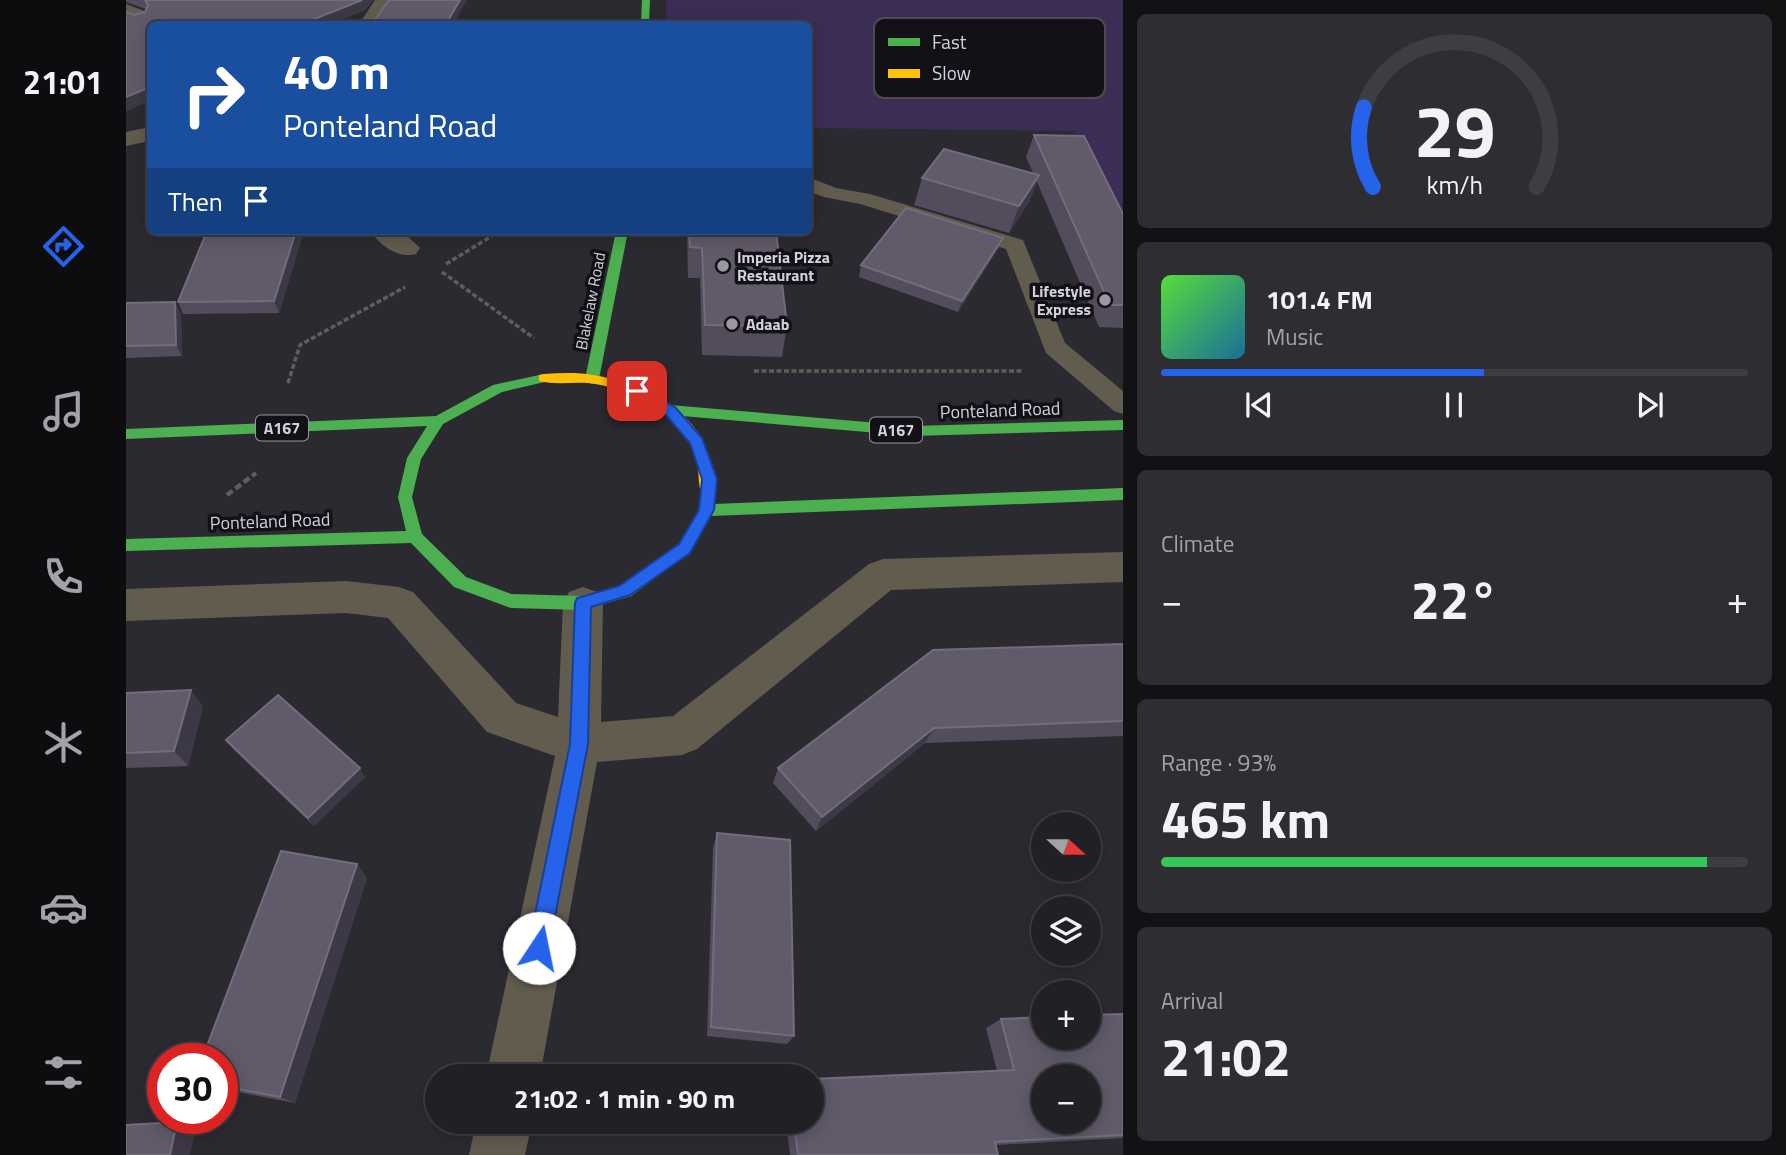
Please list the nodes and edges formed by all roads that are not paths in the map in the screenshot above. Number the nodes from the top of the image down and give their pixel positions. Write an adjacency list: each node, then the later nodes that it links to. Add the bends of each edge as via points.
1 (386, 0): 3 (street)
2 (646, 0): 4 (main road)
3 (371, 21)
4 (645, 21)
5 (147, 135): 6 (street)
6 (126, 139)
7 (812, 185): 10 (lane, via 1015,246 1055,347)
8 (621, 235): 9 (main road, Blakelaw Road)
9 (594, 370): 11 (main road, Ponteland Road / A167); 12 (main road, Ponteland Road / A167, via 498,388)
10 (1123, 405)
11 (670, 410): 13 (main road, Ponteland Road / A167, via 913,431); 16 (main road, Ponteland Road / A167, via 696,441 709,479)
12 (438, 421): 14 (main road, Ponteland Road / A167); 17 (main road, Ponteland Road / A167, via 414,458 405,497)
13 (1123, 425)
14 (126, 434)
15 (1123, 494): 16 (main road)
16 (706, 510): 20 (main road, Ponteland Road / A167, via 684,549 625,591)
17 (415, 537): 18 (main road, Ponteland Road); 20 (main road, Ponteland Road / A167, via 460,582 511,601)
18 (126, 545)
19 (1123, 567): 22 (street, via 883,575 682,735)
20 (583, 603): 22 (street)
21 (126, 605): 22 (street, via 346,597 399,603 502,718)
22 (579, 744): 23 (street)
23 (515, 1064)
24 (501, 1134): 25 (street)
25 (497, 1155)

